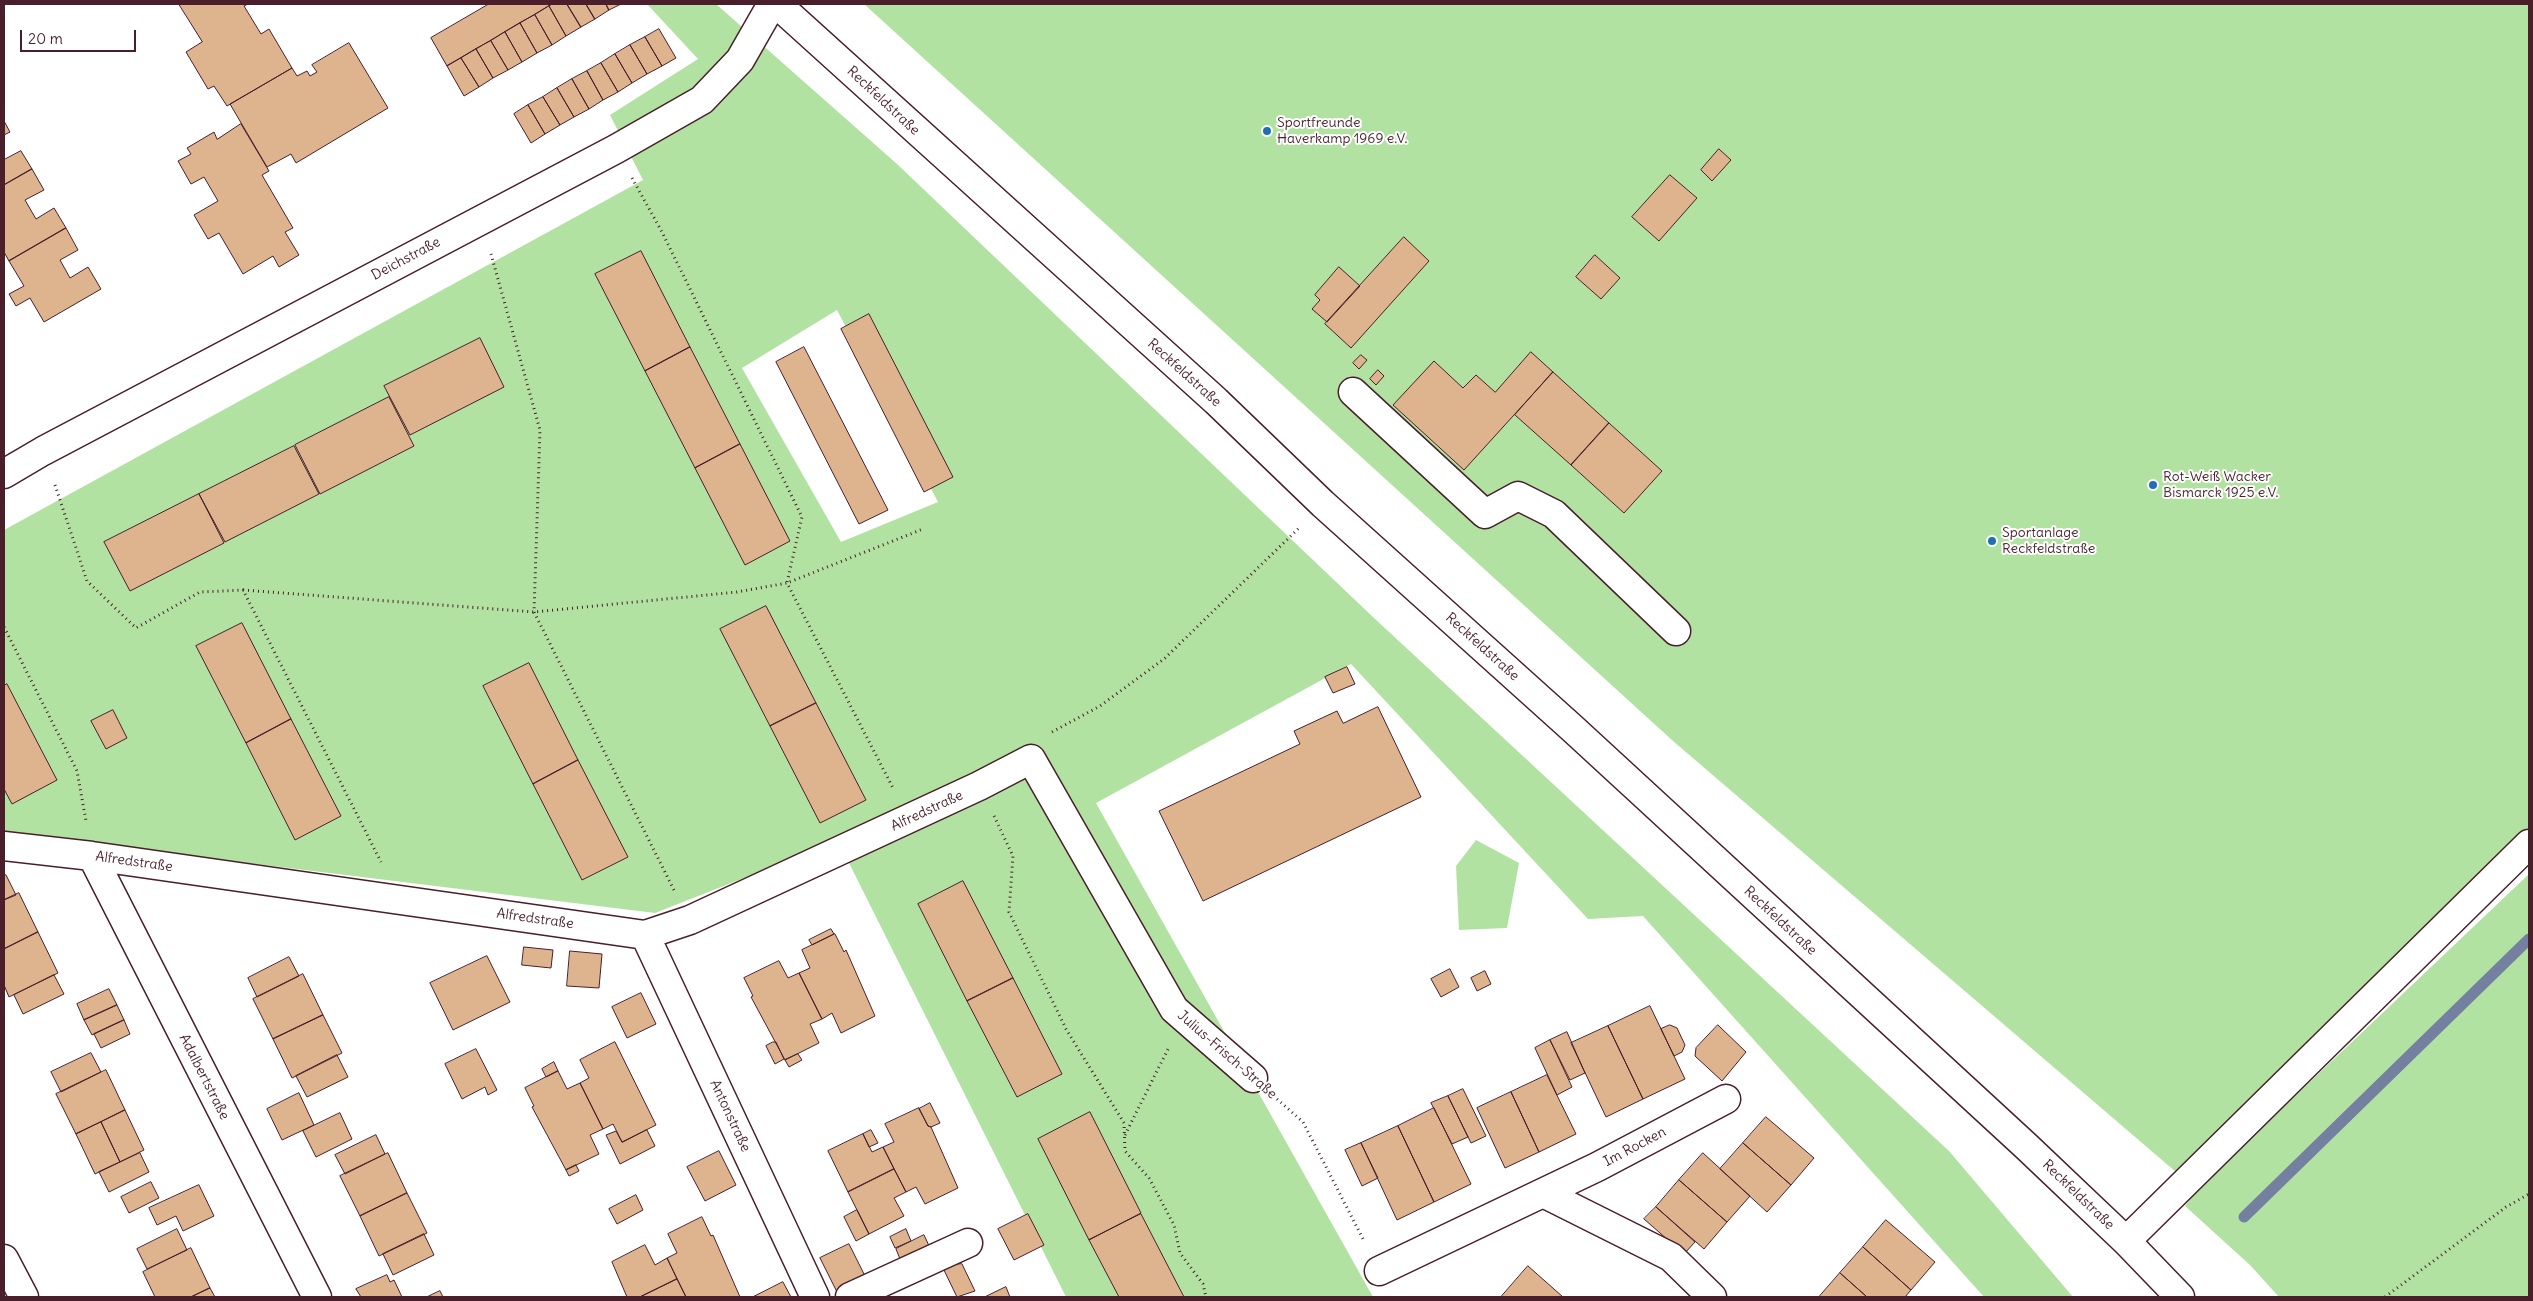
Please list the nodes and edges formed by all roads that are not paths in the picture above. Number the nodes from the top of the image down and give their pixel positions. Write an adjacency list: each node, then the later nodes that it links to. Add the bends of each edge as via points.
1 (772, 4): 4 (street, Deichstraße, via 740,60 702,100 616,150)
2 (777, 4): 14 (street, Reckfeldstraße, via 1216,401 1323,504 1579,734)
3 (1353, 392): 5 (street, via 1486,514 1518,496 1554,514)
4 (4, 474)
5 (1676, 631)
6 (1031, 759): 10 (street, Alfredstraße, via 690,920); 11 (street, Julius-Frisch-Straße, via 1174,1009)
7 (2529, 844): 14 (street)
8 (4, 846): 9 (street, Alfredstraße)
9 (92, 856): 10 (street, Alfredstraße); 19 (street, Adalbertstraße)
10 (645, 935): 20 (street, Antonstraße)
11 (1253, 1078)
12 (1726, 1099): 13 (street, Im Rocken)
13 (1543, 1193): 17 (street, Im Rocken); 22 (street, via 1670,1257)
14 (2126, 1241): 23 (street, Reckfeldstraße)
15 (968, 1244): 21 (street)
16 (4, 1258): 18 (street)
17 (1379, 1271)
18 (24, 1297)
19 (317, 1297)
20 (815, 1297)
21 (850, 1297)
22 (1712, 1297)
23 (2180, 1297)

